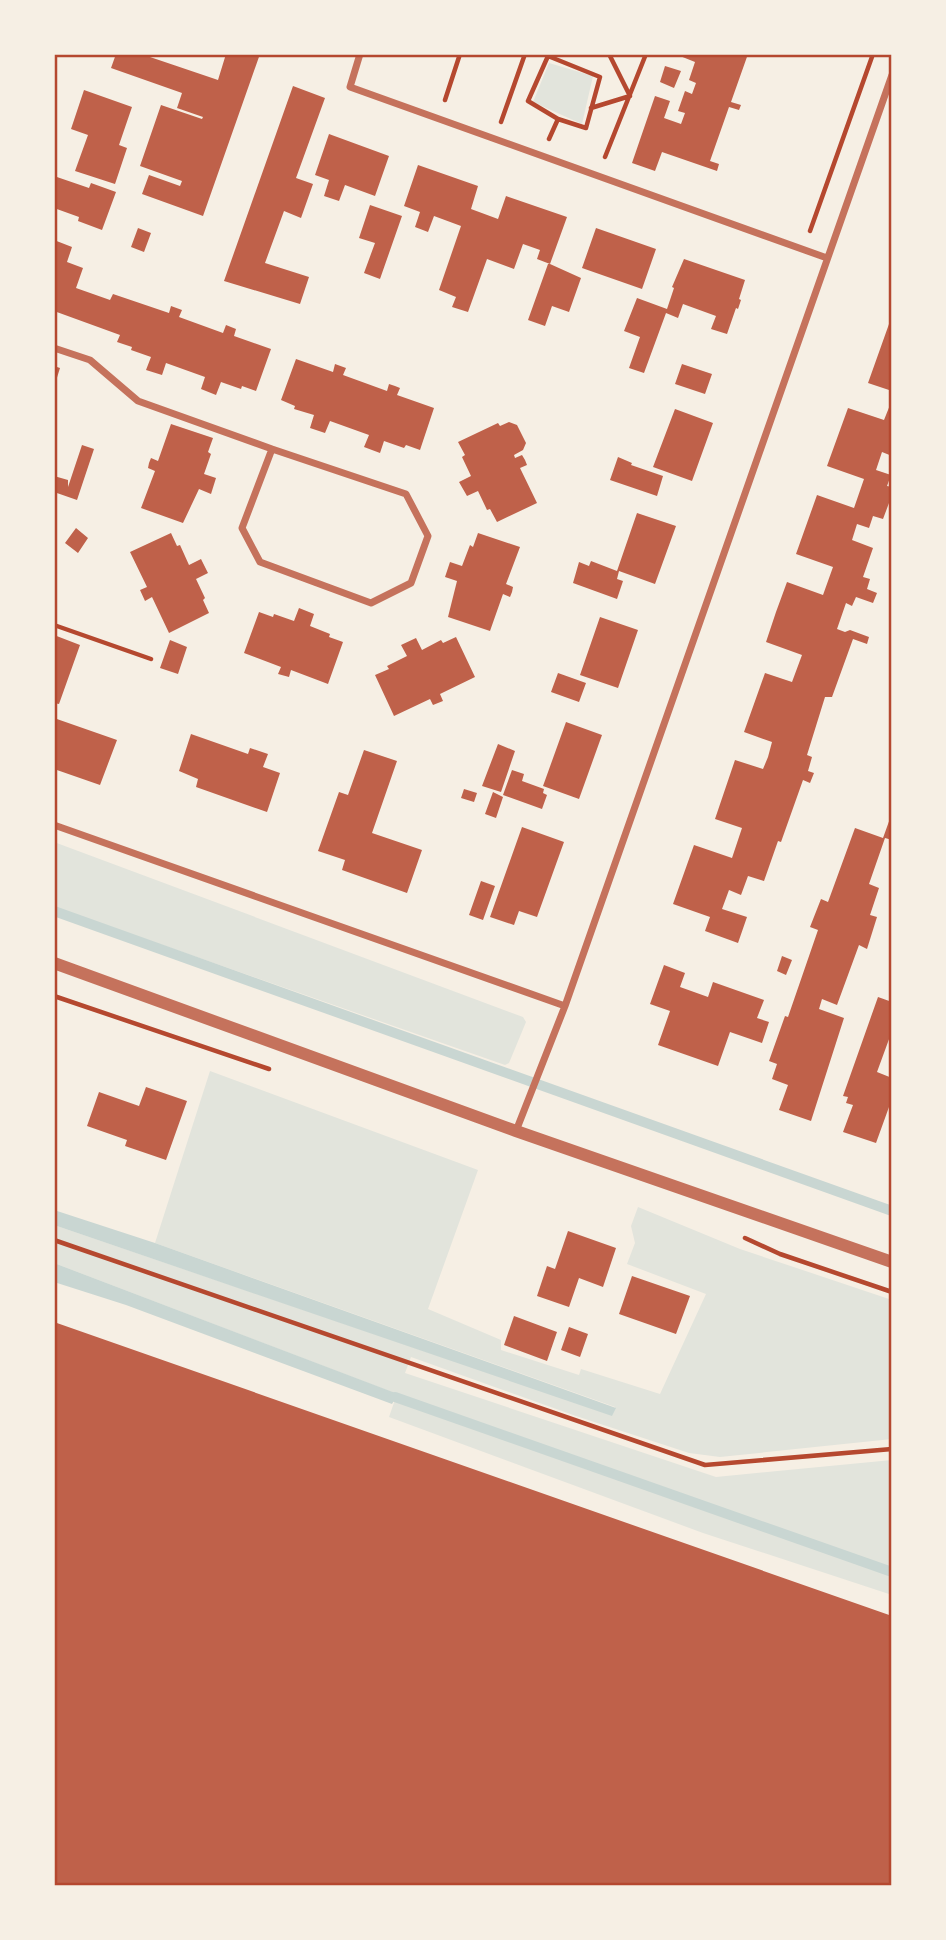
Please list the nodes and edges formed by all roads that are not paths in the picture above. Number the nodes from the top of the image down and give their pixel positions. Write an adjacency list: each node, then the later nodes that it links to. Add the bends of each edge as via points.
1 (360, 54): 3 (street, via 350,87)
2 (892, 75): 3 (street)
3 (827, 258): 8 (street)
4 (54, 348): 5 (street, via 90,360 138,401)
5 (272, 449): 5 (street, via 242,528 260,562 371,603 411,583 428,536 407,494)
6 (54, 825): 8 (street)
7 (54, 963): 9 (street)
8 (565, 1006): 9 (street)
9 (516, 1131): 10 (street)
10 (892, 1262)

